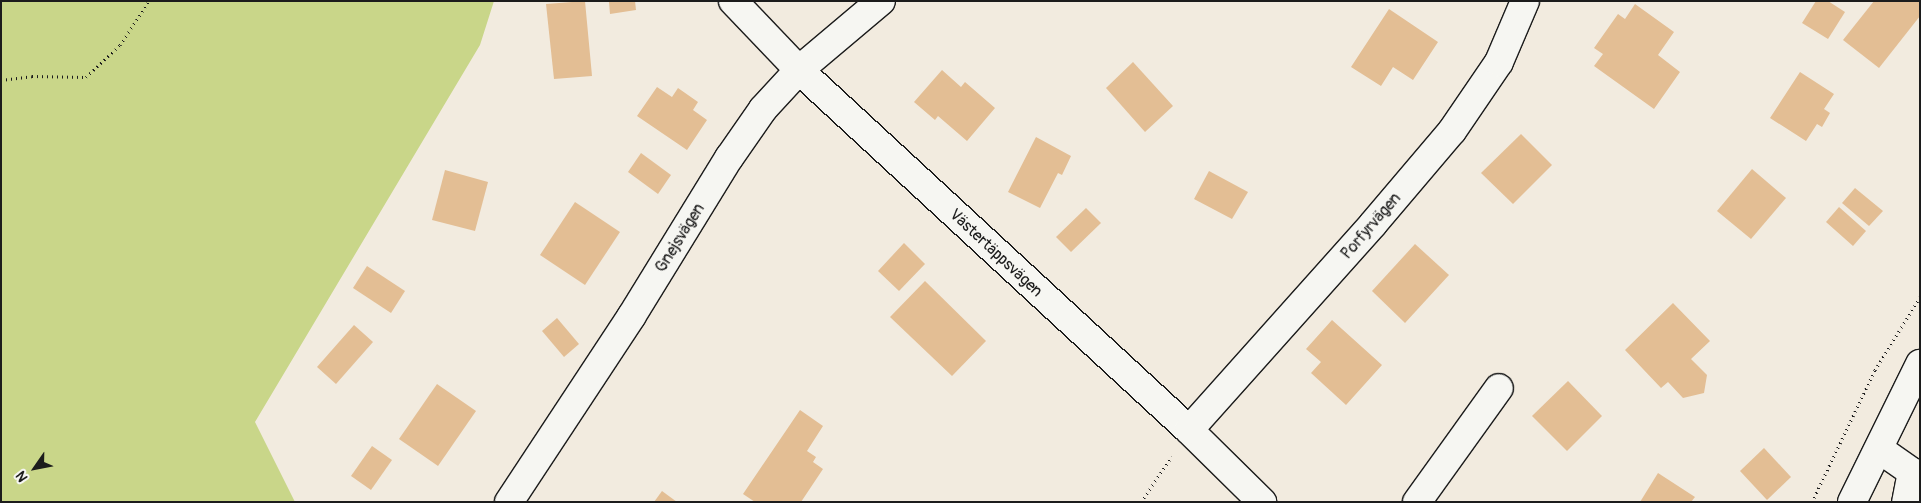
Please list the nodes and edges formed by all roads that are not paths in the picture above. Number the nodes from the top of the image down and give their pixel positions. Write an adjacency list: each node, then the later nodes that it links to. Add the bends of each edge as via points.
1 (733, 1): 4 (street, Västertäppsvägen)
2 (881, 1): 4 (street, Gnejsvägen)
3 (1525, 1): 7 (street, Porfyrvägen, via 1499,62 1452,131)
4 (799, 70): 7 (street, Västertäppsvägen); 9 (street, Gnejsvägen, via 763,109 729,158 631,317)
5 (1920, 364): 8 (street)
6 (1499, 388): 11 (street)
7 (1189, 430): 10 (street, Västertäppsvägen)
8 (1879, 449): 12 (street); 13 (street, via 1912,472)
9 (509, 502)
10 (1262, 502)
11 (1417, 502)
12 (1852, 502)
13 (1906, 502)

